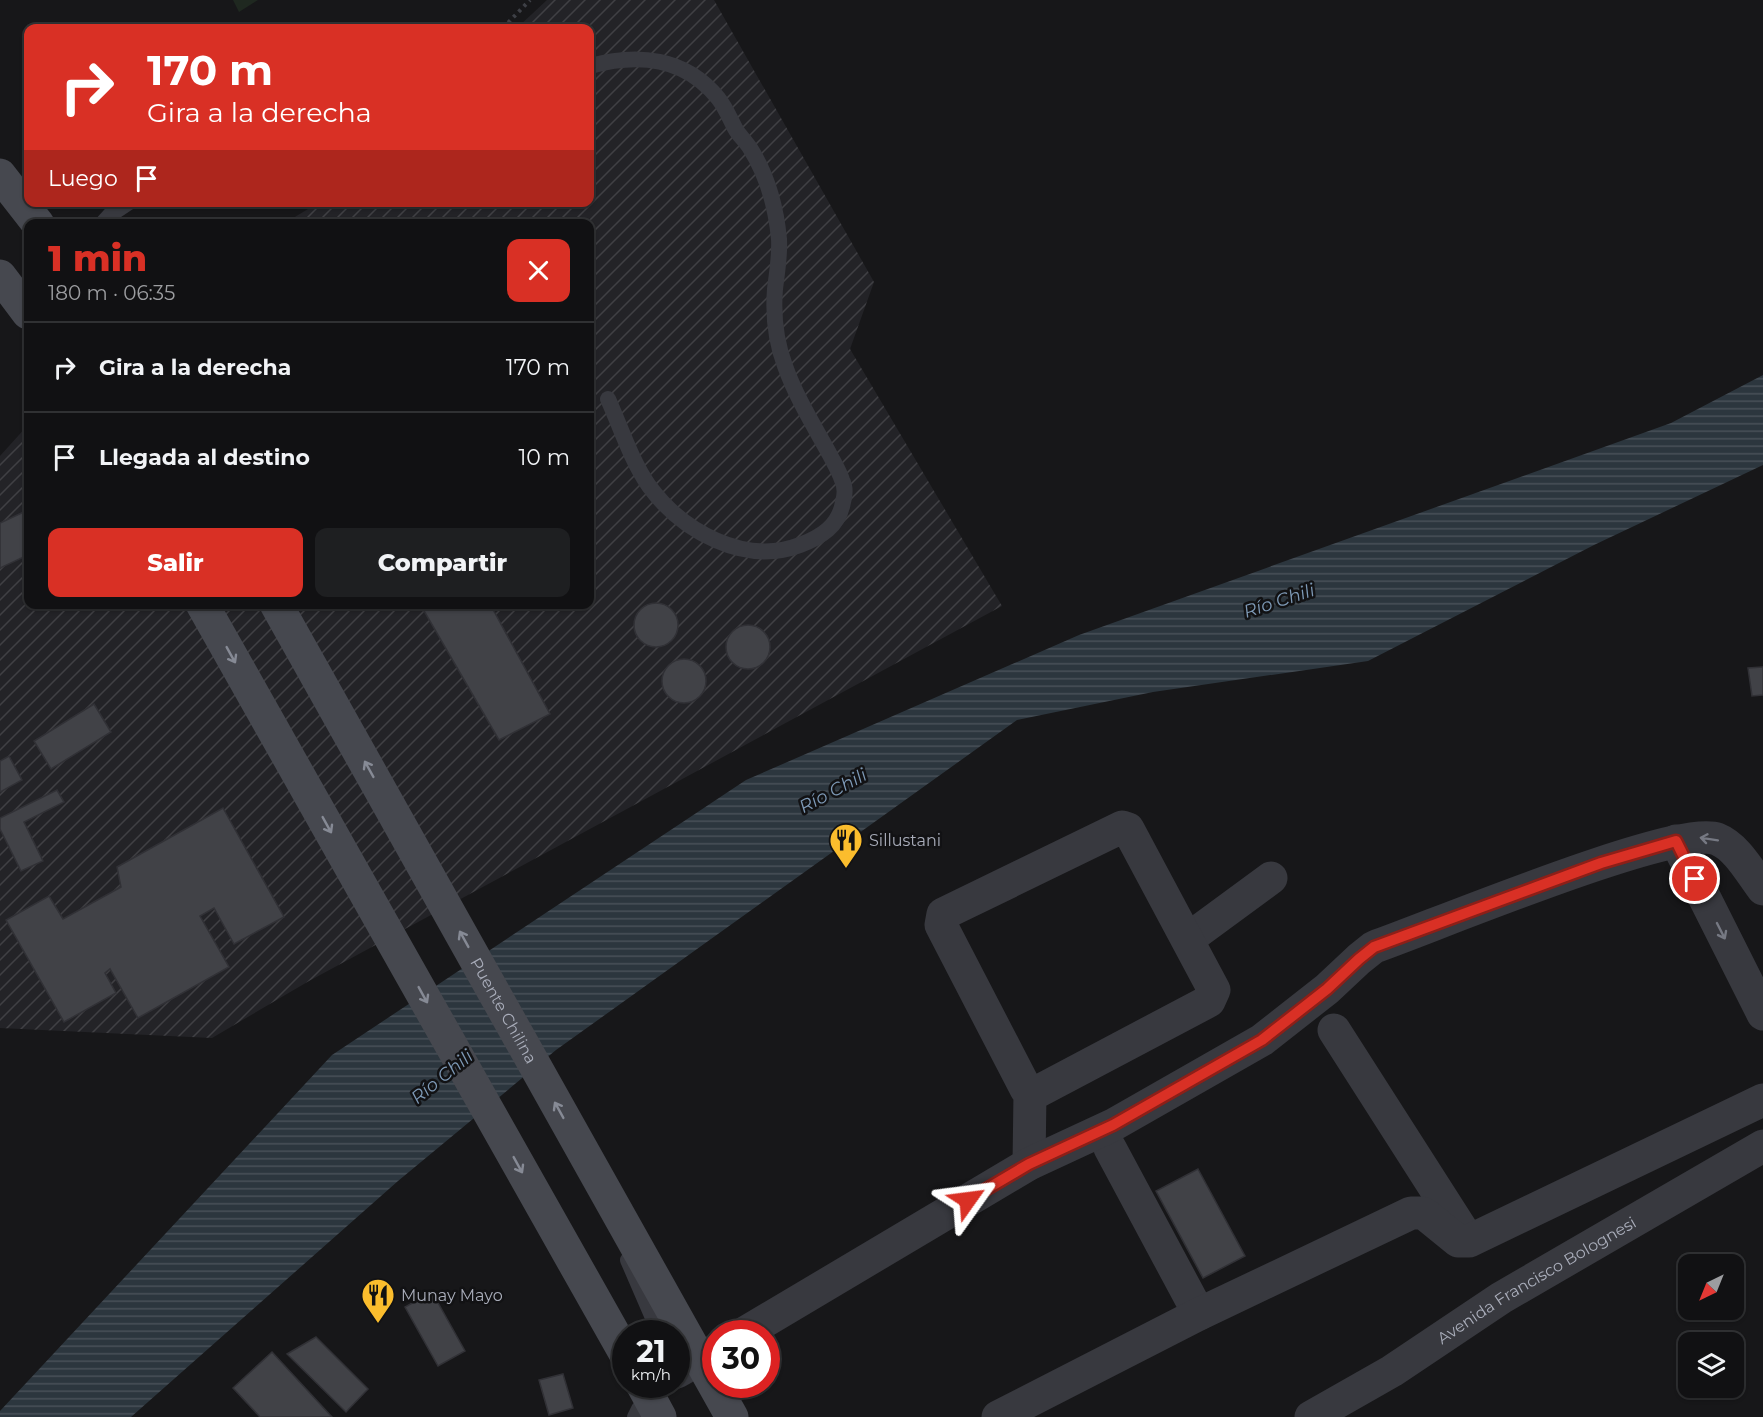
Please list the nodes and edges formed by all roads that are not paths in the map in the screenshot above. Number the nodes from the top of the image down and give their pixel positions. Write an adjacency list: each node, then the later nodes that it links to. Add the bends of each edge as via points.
1 (594, 65): 10 (lane, via 629,58 677,68 705,84 718,97 750,148 776,212 779,240 774,311 778,338 796,391 843,481 844,502 840,512 826,532 815,539 769,551 726,545 703,534 663,504 648,484)
2 (0, 175): 3 (main road)
3 (24, 206)
4 (25, 207): 6 (main road)
5 (122, 207): 7 (lane)
6 (34, 219)
7 (106, 219)
8 (0, 276): 9 (main road)
9 (24, 308)
10 (608, 399)
11 (205, 609): 29 (main road, one-way to 29)
12 (279, 609): 34 (main road, Puente Chilina, one-way to 12, bridge)
13 (1676, 841): 15 (street, one-way to 13, via 1723,842 1707,837); 17 (street, one-way to 17); 24 (street, via 1601,863 1374,947 1262,1040 1113,1125)
14 (1271, 878): 16 (street)
15 (1763, 889)
16 (1188, 939): 19 (street, via 1214,990 1209,1001 1037,1092); 19 (street, via 1133,835 1122,827 943,914 941,925)
17 (1763, 1014)
18 (1334, 1030): 25 (street)
19 (1030, 1092): 24 (street)
20 (1763, 1100): 25 (street)
21 (1763, 1146): 36 (street, Avenida Francisco Bolognesi, via 1501,1298 1392,1371)
22 (1110, 1148): 26 (street)
23 (575, 1158): 27 (lane)
24 (1029, 1164): 28 (street)
25 (1469, 1241): 26 (street, via 1458,1241 1422,1213 1411,1213)
26 (1199, 1314): 35 (street)
27 (654, 1320)
28 (767, 1320)
29 (612, 1330)
30 (650, 1398): 33 (main road, bridge)
31 (650, 1398): 32 (lane)
32 (635, 1417)
33 (660, 1417)
34 (732, 1417)
35 (998, 1417)
36 (1311, 1417)

